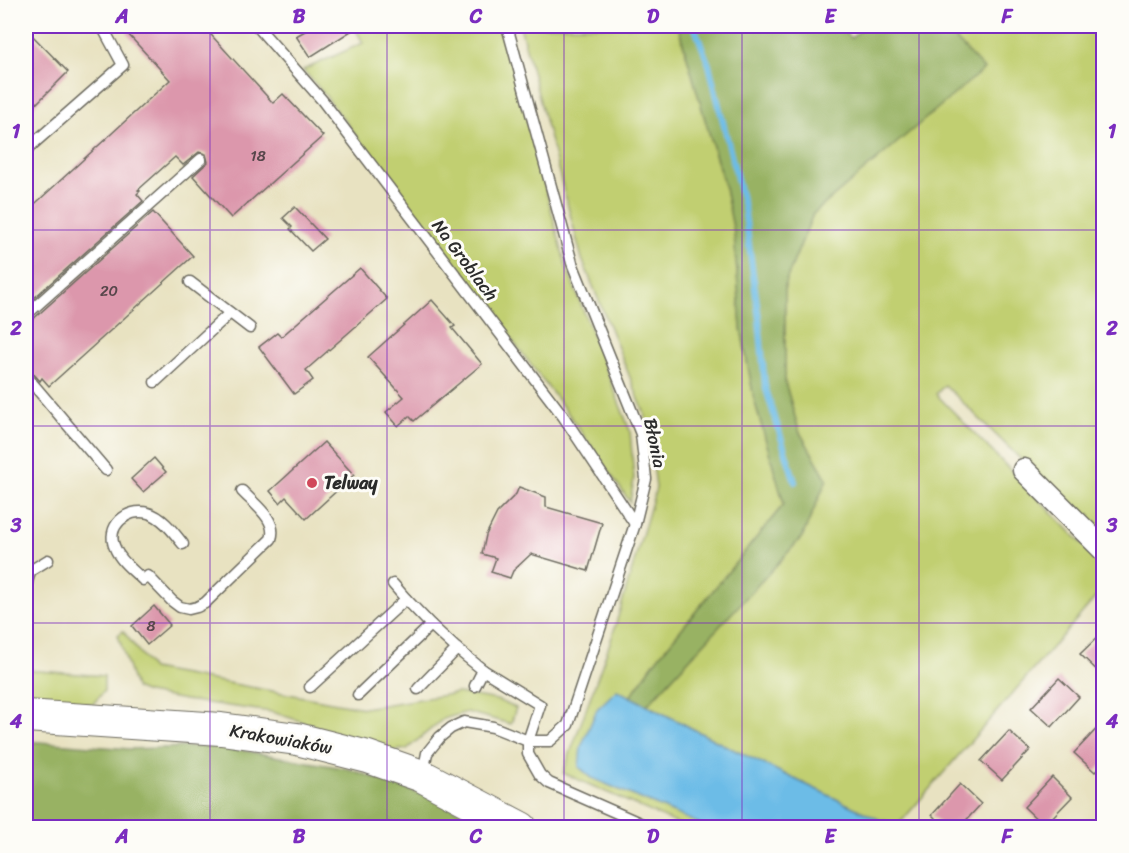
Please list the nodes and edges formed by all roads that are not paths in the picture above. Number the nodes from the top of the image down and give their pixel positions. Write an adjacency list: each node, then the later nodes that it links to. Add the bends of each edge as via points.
1 (110, 26): 4 (lane, via 104,30 123,65)
2 (257, 26): 15 (lane, Na Groblach, via 322,100 542,388)
3 (507, 26): 15 (lane, Błonia, via 572,263 641,434 646,479)
4 (26, 150)
5 (201, 159): 8 (lane)
6 (190, 282): 7 (lane)
7 (230, 313): 9 (lane); 11 (lane)
8 (26, 315)
9 (250, 328)
10 (26, 376): 12 (lane)
11 (155, 382)
12 (106, 470)
13 (1024, 470): 17 (street)
14 (242, 491): 16 (lane, via 271,522 272,539 205,603 189,609 172,601 119,555 112,537 120,519 128,514 149,513 167,525)
15 (635, 524): 31 (lane, Błonia, via 568,725 550,741)
16 (183, 544)
17 (1104, 550)
18 (48, 560): 19 (lane)
19 (28, 571): 21 (lane)
20 (393, 584): 22 (lane)
21 (26, 587)
22 (406, 599): 23 (lane); 27 (lane)
23 (431, 624): 24 (lane); 29 (lane)
24 (457, 649): 25 (lane); 28 (lane)
25 (483, 670): 26 (lane); 31 (lane, via 540,705)
26 (475, 686)
27 (310, 687)
28 (418, 689)
29 (358, 695)
30 (26, 716): 32 (main road, Krakowiaków, via 259,733 336,748)
31 (528, 741): 32 (lane, via 493,726 464,722 451,728 427,753); 34 (lane, via 533,765 549,783)
32 (422, 776): 33 (main road, Krakowiaków)
33 (521, 828)
34 (651, 828)

